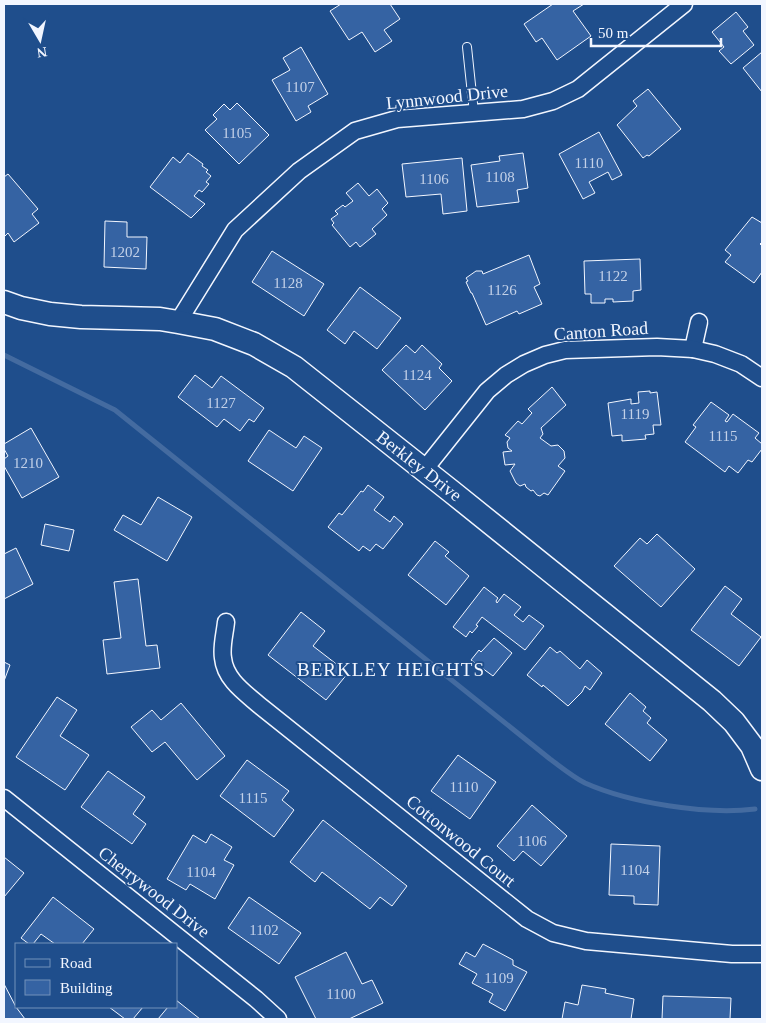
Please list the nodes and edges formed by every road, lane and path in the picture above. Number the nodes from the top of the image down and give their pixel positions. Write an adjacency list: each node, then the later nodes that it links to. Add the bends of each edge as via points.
1 (684, 4): 3 (street, Lynnwood Drive, via 566,96 523,109)
2 (467, 47): 3 (lane)
3 (474, 113): 5 (street, Lynnwood Drive, via 397,119 355,131 299,171 235,230)
4 (4, 302): 5 (street, Berkley Drive, via 50,314)
5 (178, 322): 9 (street, Berkley Drive, via 215,330 254,344 290,364)
6 (699, 322): 7 (street)
7 (693, 349): 8 (street, Canton Road, via 741,364); 9 (street, Canton Road, via 565,350 524,364 487,391)
8 (762, 378)
9 (424, 470): 11 (street, Berkley Drive, via 712,701 752,746)
10 (226, 622): 13 (street, Cottonwood Court, via 222,658 227,673 238,686 527,919 553,933 586,941)
11 (762, 769)
12 (4, 798): 14 (street, Cherrywood Drive, via 256,998)
13 (762, 954)
14 (278, 1019)

